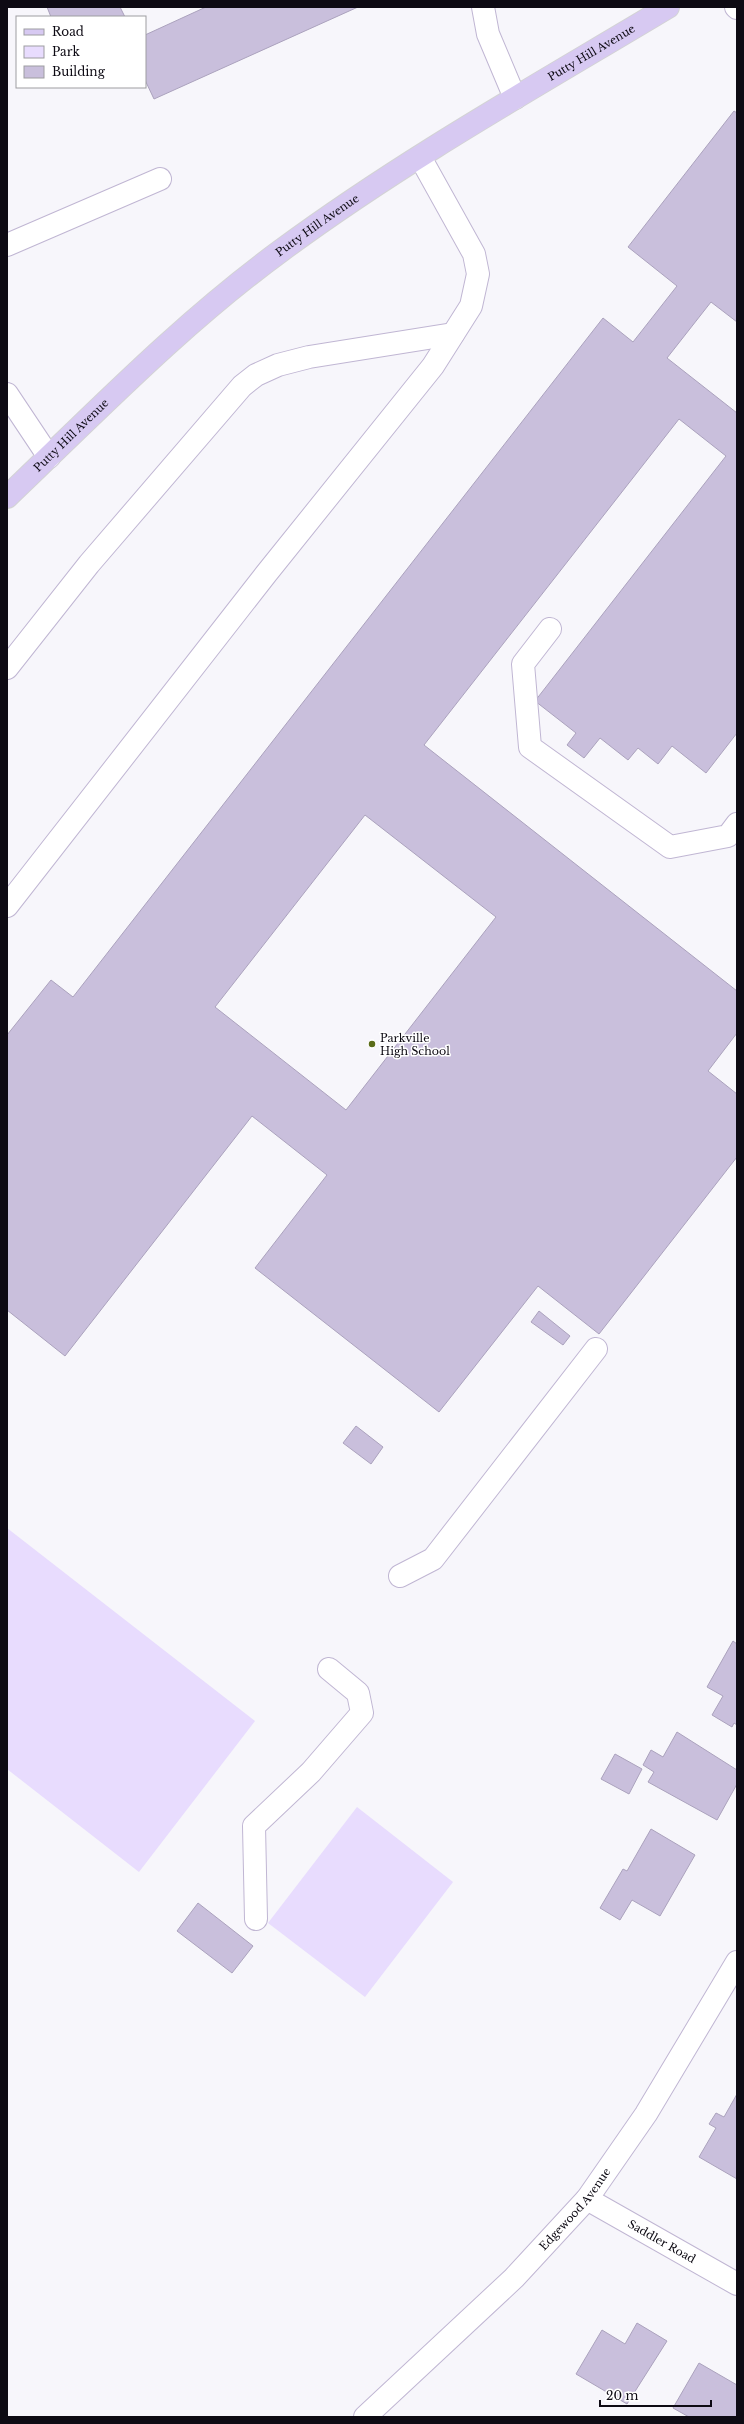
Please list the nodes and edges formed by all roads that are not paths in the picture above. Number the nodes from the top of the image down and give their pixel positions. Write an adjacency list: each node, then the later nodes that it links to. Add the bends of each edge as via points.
1 (483, 7): 3 (street, via 488,34)
2 (668, 7): 3 (main road, Putty Hill Avenue)
3 (515, 98): 4 (main road, Putty Hill Avenue)
4 (420, 157): 7 (street, via 474,254 478,274 471,306); 9 (main road, Putty Hill Avenue, via 343,206 280,251 221,298 169,342)
5 (160, 179): 6 (street)
6 (7, 246)
7 (453, 334): 12 (street, via 303,358 256,375 242,386 89,564); 14 (street, via 433,366 266,574)
8 (7, 394): 9 (street)
9 (49, 457): 10 (main road, Putty Hill Avenue)
10 (7, 497)
11 (550, 629): 13 (street, via 523,664 530,747 670,847 728,836)
12 (7, 668)
13 (737, 824)
14 (7, 906)
15 (596, 1349): 16 (street, via 433,1559)
16 (400, 1576)
17 (328, 1669): 18 (street, via 358,1693 362,1713 311,1772 254,1826)
18 (256, 1919)
19 (737, 1962): 20 (street, Edgewood Avenue, via 646,2114)
20 (587, 2199): 21 (street, Saddler Road); 22 (street, Edgewood Avenue, via 514,2278)
21 (737, 2284)
22 (365, 2417)

